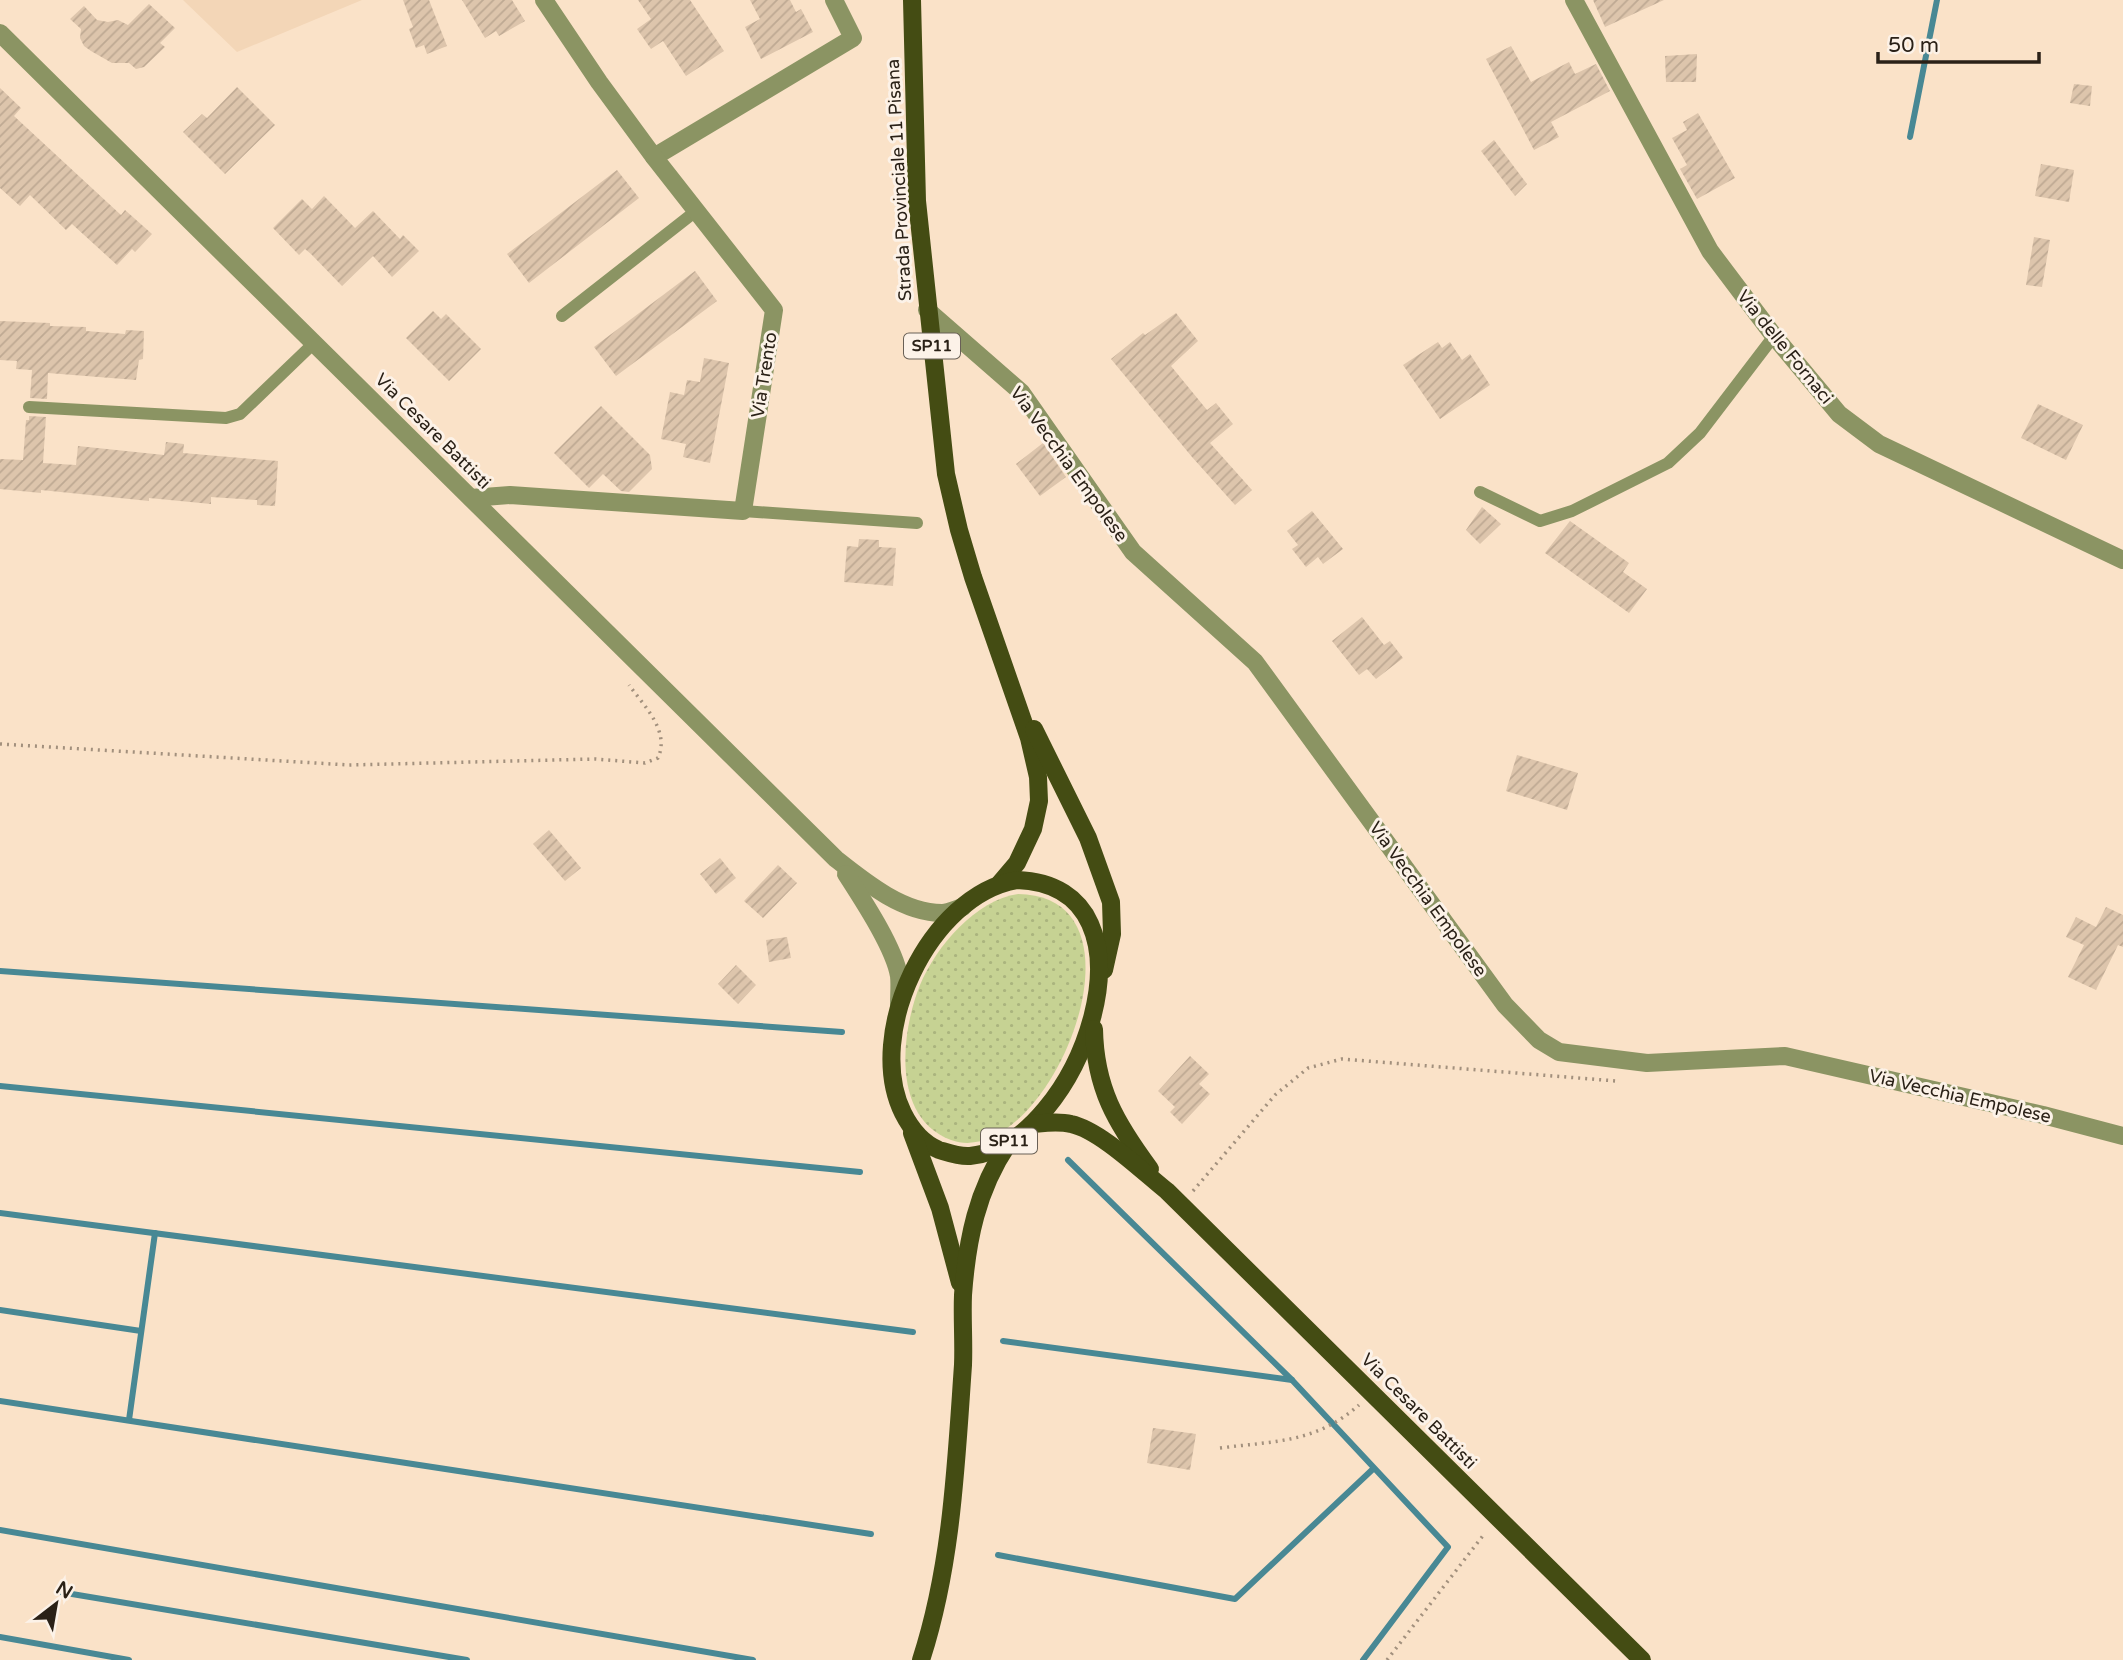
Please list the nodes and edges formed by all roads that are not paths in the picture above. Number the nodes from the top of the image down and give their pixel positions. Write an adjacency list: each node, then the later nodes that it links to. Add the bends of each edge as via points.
1 (544, 0): 6 (street, Via Trento)
2 (834, 0): 6 (street, via 853,38)
3 (912, 0): 8 (main road, Strada Provinciale 11 Pisana / SP11, via 917,201)
4 (1574, 0): 10 (street, Via delle Fornaci, via 1710,251)
5 (0, 33): 11 (street, Via Cesare Battisti)
6 (654, 157): 7 (street, Via Trento)
7 (696, 211): 9 (lane); 15 (street, Via Trento, via 774,310)
8 (928, 310): 18 (main road, Strada Provinciale 11 Pisana / SP11, via 946,474 973,577); 26 (street, Via Vecchia Empolese, via 1021,392 1133,552 1255,662 1505,1006 1539,1040 1559,1052 1647,1062 1785,1056)
9 (562, 316)
10 (1774, 336): 13 (lane, via 1700,433 1668,463 1572,511 1540,521); 17 (street, Via delle Fornaci, via 1839,414 1879,444)
11 (314, 343): 12 (lane, via 240,414 226,418); 14 (street, Via Cesare Battisti)
12 (29, 407)
13 (1480, 492)
14 (471, 498): 15 (street, via 510,495); 19 (street, Via Cesare Battisti)
15 (743, 511): 16 (lane)
16 (917, 523)
17 (2123, 560)
18 (1010, 682): 20 (main road, Strada Provinciale 11 Pisana / SP11, via 1029,738 1039,801 1024,850); 22 (main road, Strada Provinciale 11 Pisana / SP11, via 1088,838 1111,902 1112,934)
19 (836, 859): 21 (street, Via Cesare Battisti, via 865,883 909,905 944,913); 23 (street, Via Cesare Battisti, via 894,961 899,977)
20 (999, 883): 21 (main road, Via Cesare Battisti / SP11); 22 (main road, Via Cesare Battisti / SP11, via 1033,881 1054,886 1086,916 1100,959)
21 (962, 907): 23 (main road, Via Cesare Battisti / SP11, via 923,953 909,978)
22 (1096, 1004): 24 (main road, Via Cesare Battisti / SP11, via 1072,1071); 28 (main road, Via Cesare Battisti / SP11, via 1094,1051 1108,1103 1119,1127)
23 (897, 1021): 25 (main road, Via Cesare Battisti / SP11, via 894,1087)
24 (1032, 1124): 27 (main road, Via Cesare Battisti / SP11); 28 (main road, Via Cesare Battisti / SP11, via 1055,1122 1090,1130)
25 (909, 1125): 27 (main road, Via Cesare Battisti / SP11, via 920,1138 954,1155 990,1152); 29 (main road, via 940,1208)
26 (2123, 1136)
27 (1011, 1140): 29 (main road, via 993,1167 975,1211)
28 (1167, 1191): 31 (main road, Via Cesare Battisti / SP11)
29 (963, 1296): 30 (main road, via 964,1352 946,1561)
30 (921, 1660)
31 (1642, 1660)

